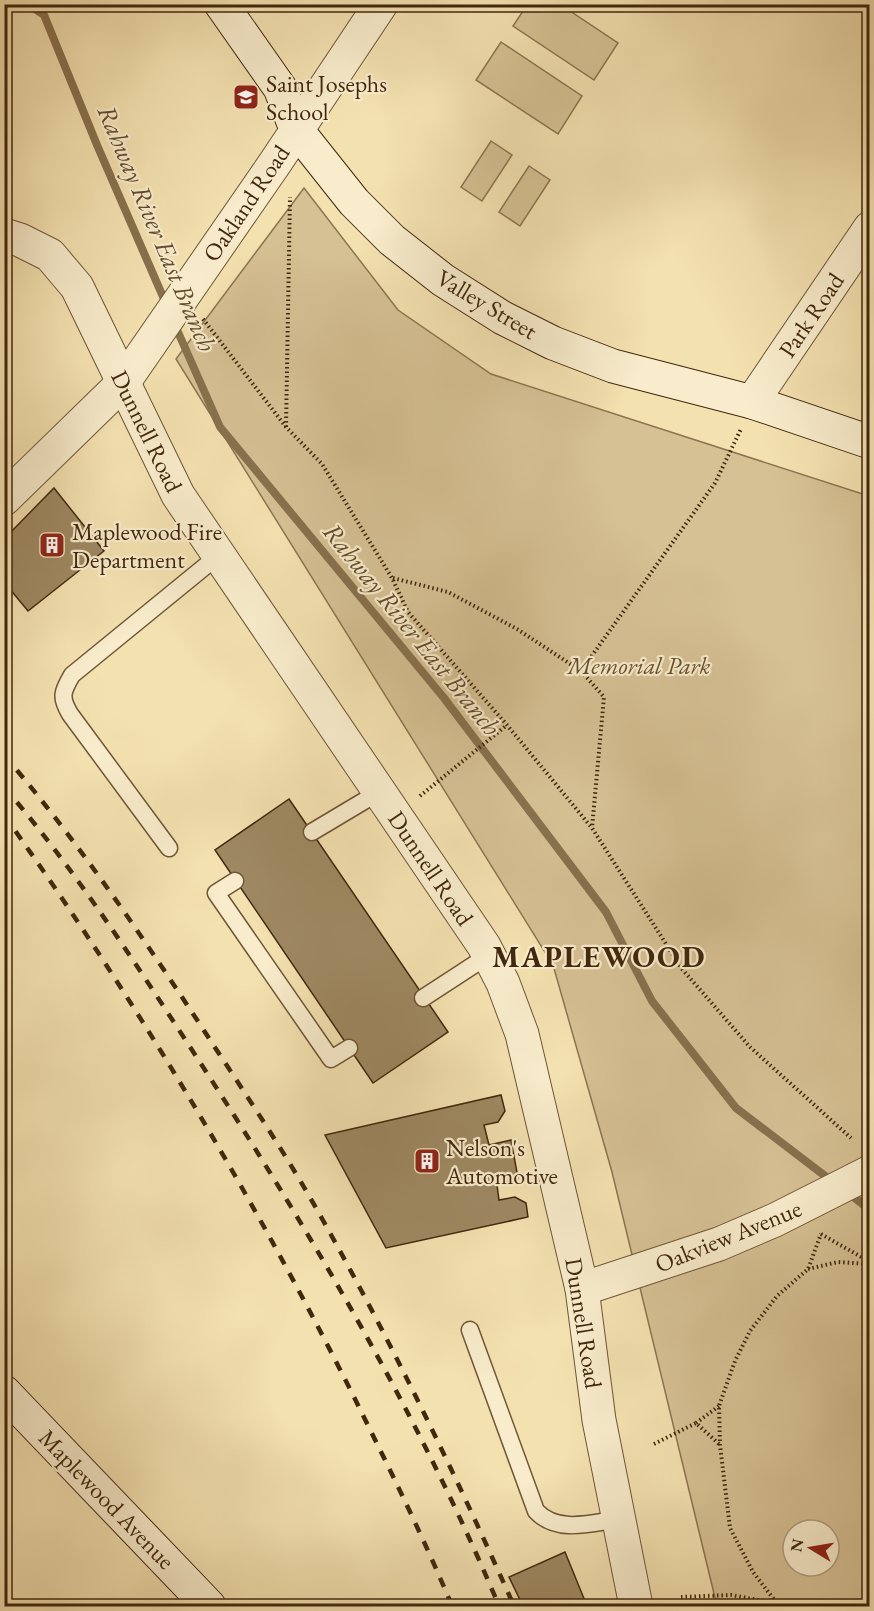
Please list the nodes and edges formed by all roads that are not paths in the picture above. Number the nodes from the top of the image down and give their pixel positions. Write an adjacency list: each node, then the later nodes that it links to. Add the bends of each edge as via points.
1 (221, 4): 3 (street, Valley Street, via 280,88)
2 (381, 4): 3 (street, Oakland Road)
3 (296, 129): 6 (street, Oakland Road, via 190,305 147,348); 7 (street, Valley Street, via 354,202 392,240 443,280 503,318 613,366)
4 (870, 228): 7 (street, Park Road)
5 (4, 236): 6 (street, Dunnell Road, via 50,255 77,287)
6 (123, 383): 9 (street, Oakland Road); 10 (street, Dunnell Road, via 178,495)
7 (752, 402): 8 (street, Valley Street)
8 (870, 442)
9 (4, 499)
10 (219, 555): 11 (street, Dunnell Road); 13 (lane, via 72,675 63,690 70,714)
11 (379, 792): 12 (lane); 15 (street, Dunnell Road)
12 (312, 832)
13 (169, 848)
14 (235, 881): 17 (lane, via 216,893 331,1059)
15 (489, 955): 16 (lane); 19 (street, Dunnell Road, via 522,1034)
16 (423, 998)
17 (349, 1048)
18 (864, 1176): 19 (street, Oakview Avenue, via 719,1244)
19 (582, 1289): 22 (street, Dunnell Road, via 599,1420)
20 (470, 1330): 22 (lane, via 536,1510 545,1519 562,1525)
21 (4, 1392): 23 (street, Maplewood Avenue)
22 (618, 1519): 24 (street, Dunnell Road)
23 (209, 1606)
24 (636, 1606)

